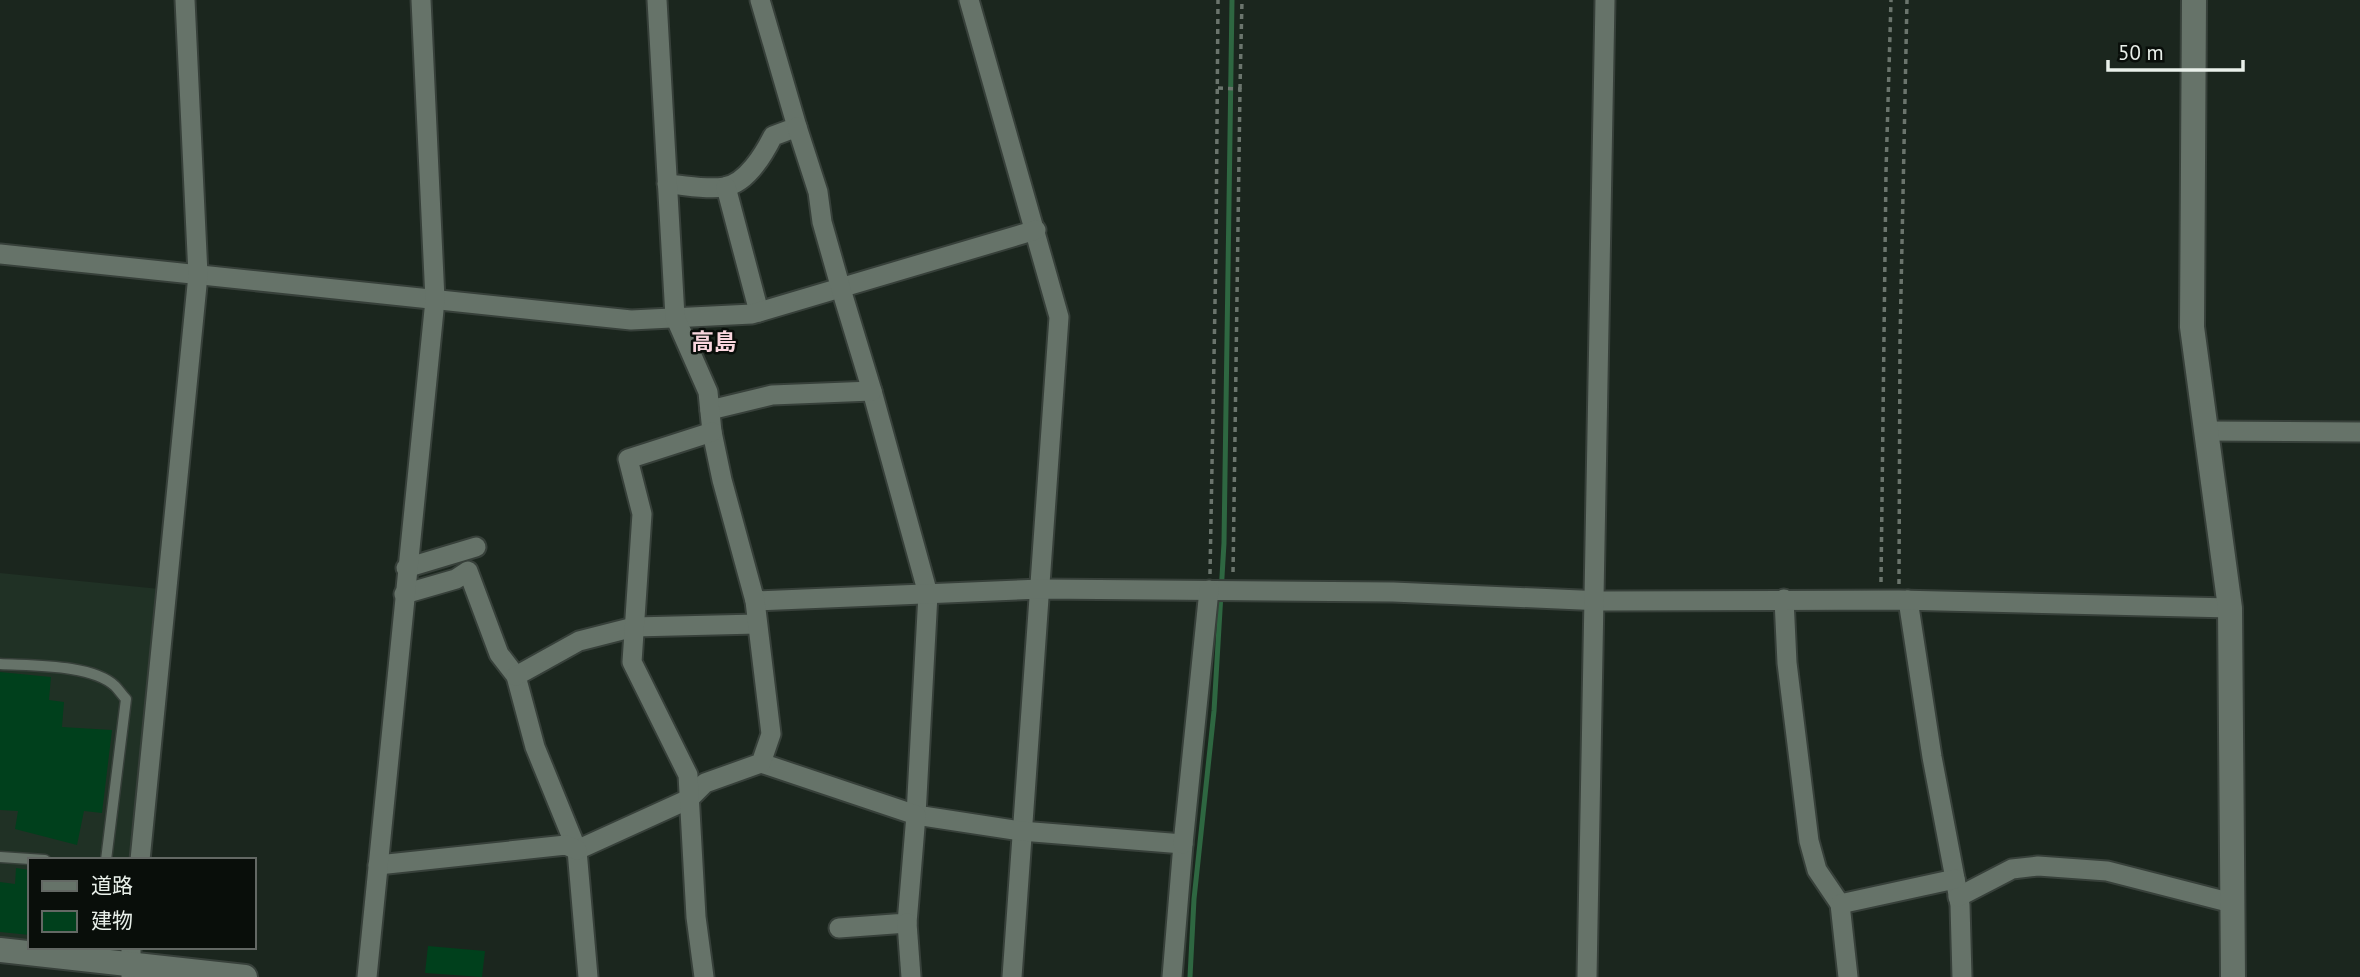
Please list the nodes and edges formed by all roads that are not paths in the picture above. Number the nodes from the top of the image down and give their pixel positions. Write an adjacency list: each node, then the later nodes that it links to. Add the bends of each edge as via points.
1 (186, 0): 13 (street)
2 (421, 0): 15 (street)
3 (657, 0): 9 (street)
4 (760, 0): 8 (street)
5 (968, 0): 11 (street)
6 (1605, 0): 32 (street)
7 (2194, 0): 20 (street, via 2192,327)
8 (797, 127): 10 (street, via 773,136 751,169); 14 (street)
9 (667, 184): 10 (street); 17 (street)
10 (726, 187): 16 (street)
11 (1036, 230): 14 (street); 25 (street, via 1059,317)
12 (0, 254): 13 (street)
13 (198, 275): 15 (street); 46 (street)
14 (841, 289): 16 (street); 18 (street)
15 (435, 300): 17 (street, via 631,320); 24 (street)
16 (759, 312): 17 (street)
17 (674, 317): 19 (street, via 708,392)
18 (872, 391): 19 (street, via 772,396); 28 (street)
19 (709, 410): 21 (street)
20 (2206, 431): 22 (street); 33 (street)
21 (712, 432): 31 (street); 35 (street, via 628,459 642,514)
22 (2360, 432)
23 (477, 547): 24 (street)
24 (406, 568): 27 (street)
25 (1041, 589): 26 (street); 28 (street); 41 (street)
26 (1209, 590): 32 (street); 42 (street)
27 (404, 594): 37 (street, via 468,571 499,654); 48 (street)
28 (928, 594): 31 (street); 40 (street)
29 (1784, 599): 30 (street); 32 (street); 51 (street, via 1787,663 1809,841 1817,870)
30 (1896, 600): 33 (street); 49 (street, via 1933,757)
31 (755, 601): 34 (street)
32 (1593, 601): 63 (street)
33 (2230, 608): 50 (street)
34 (757, 624): 35 (street); 38 (street, via 771,734)
35 (634, 627): 37 (street, via 579,640); 39 (street, via 632,662 688,775)
36 (0, 664): 45 (lane, via 74,670 114,685 126,699)
37 (516, 676): 43 (street, via 535,747)
38 (761, 763): 39 (street, via 705,783); 40 (street)
39 (689, 799): 43 (street); 59 (street)
40 (916, 815): 41 (street); 52 (street)
41 (1021, 831): 42 (street); 61 (street)
42 (1183, 844): 62 (street)
43 (577, 850): 48 (street, via 566,845); 58 (street)
44 (0, 857): 47 (lane)
45 (106, 858)
46 (140, 858)
47 (28, 859)
48 (377, 865): 57 (street)
49 (1957, 888): 50 (street, via 2012,869 2038,866 2107,871); 51 (street); 65 (street)
50 (2232, 903): 66 (street)
51 (1840, 904): 64 (street)
52 (907, 923): 53 (street); 60 (street)
53 (839, 928)
54 (0, 950): 55 (street)
55 (132, 963): 56 (street)
56 (245, 977)
57 (367, 977)
58 (588, 977)
59 (704, 977)
60 (911, 977)
61 (1012, 977)
62 (1172, 977)
63 (1587, 977)
64 (1848, 977)
65 (1962, 977)
66 (2234, 977)

